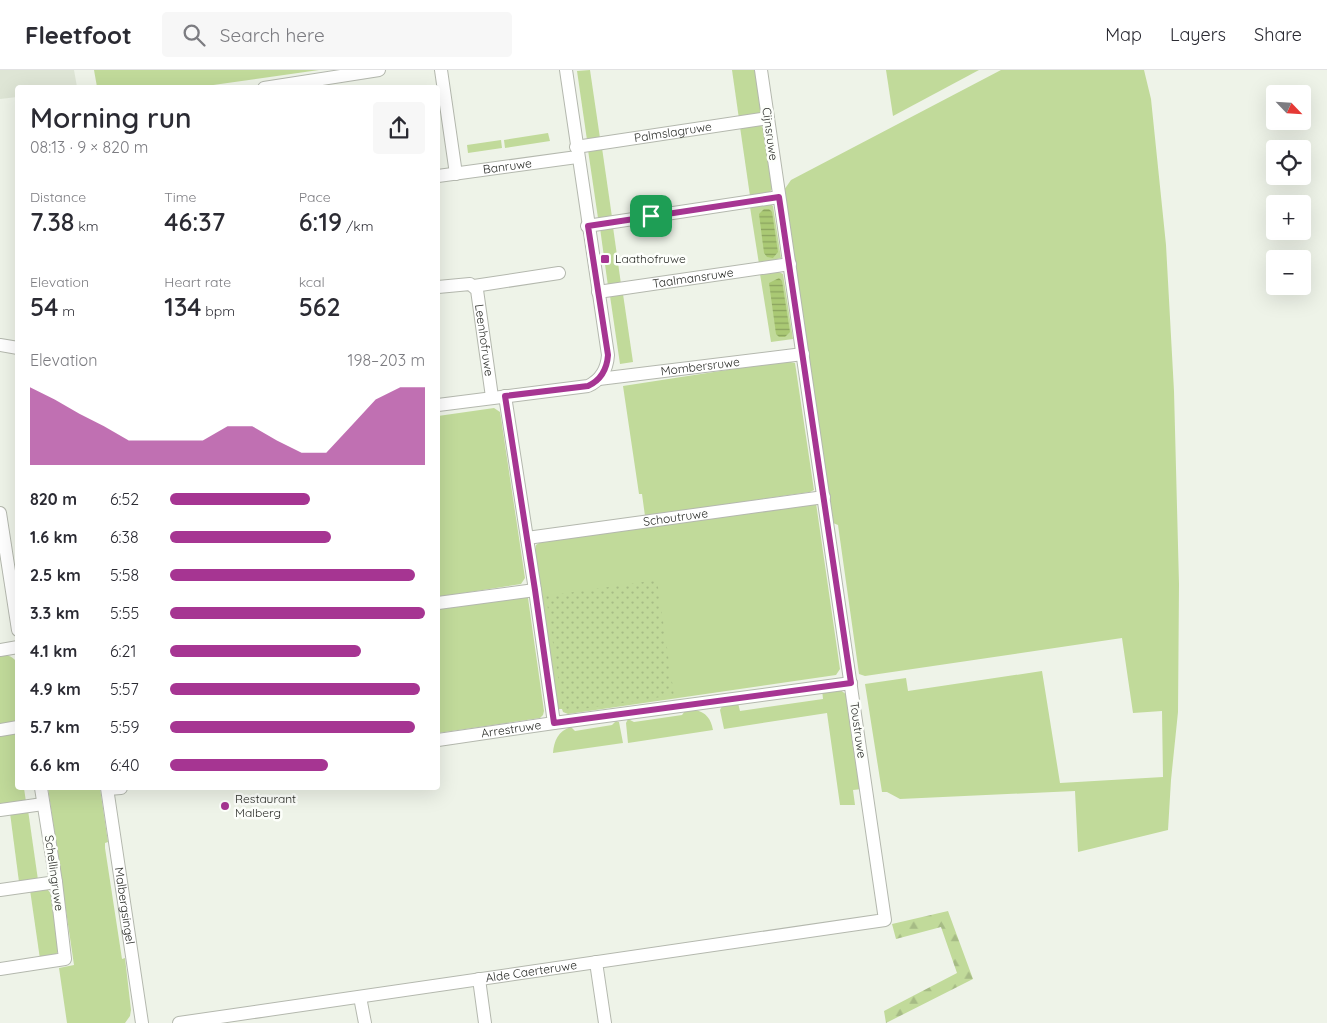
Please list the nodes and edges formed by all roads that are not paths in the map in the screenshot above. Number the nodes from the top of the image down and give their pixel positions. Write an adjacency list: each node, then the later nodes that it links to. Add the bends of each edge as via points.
1 (379, 70): 5 (street)
2 (441, 70): 8 (street)
3 (566, 70): 7 (street)
4 (761, 70): 6 (street, Cijnsruwe)
5 (283, 85)
6 (768, 118): 7 (street, Palmslagruwe); 10 (street, Cijnsruwe)
7 (577, 152): 8 (street, Banruwe); 11 (street)
8 (456, 174): 9 (street, Banruwe)
9 (440, 176)
10 (779, 197): 11 (street); 12 (street, Toustruwe)
11 (588, 226): 16 (street)
12 (790, 264): 16 (street, Taalmansruwe); 19 (street, Toustruwe)
13 (559, 273): 15 (street)
14 (440, 286): 15 (street, via 463,283)
15 (474, 286): 21 (street, Leenhofruwe)
16 (598, 292): 20 (street, via 608,355 606,368)
17 (0, 345): 18 (street)
18 (15, 348)
19 (803, 354): 20 (street, Mombersruwe); 23 (street, Toustruwe)
20 (599, 379): 21 (street, Mombersruwe, via 588,386)
21 (499, 396): 22 (street, Mombersruwe); 25 (street, Leenhofruwe)
22 (440, 405)
23 (824, 497): 25 (street, Schoutruwe); 31 (street, Toustruwe)
24 (0, 513): 28 (street)
25 (527, 538): 26 (street, Leenhofruwe)
26 (535, 590): 27 (street); 32 (street, Leenhofruwe)
27 (440, 603)
28 (15, 610)
29 (15, 648): 30 (street)
30 (0, 650)
31 (851, 683): 32 (street, Arrestruwe); 42 (street, Toustruwe)
32 (554, 723): 35 (street, Arrestruwe)
33 (15, 728): 34 (street)
34 (0, 730)
35 (440, 740)
36 (41, 790): 38 (street, Schellingruwe)
37 (108, 790): 48 (street, Malbergsingel)
38 (43, 804): 39 (street); 40 (street, Schellingruwe)
39 (0, 810)
40 (56, 882): 41 (street); 44 (street, Schellingruwe, via 65,959)
41 (0, 890)
42 (885, 920): 43 (street, Alde Caerteruwe)
43 (596, 962): 45 (street, Alde Caerteruwe); 52 (street)
44 (0, 969)
45 (478, 979): 46 (street, Alde Caerteruwe); 51 (street)
46 (360, 997): 47 (street, Alde Caerteruwe); 50 (street)
47 (248, 1018): 49 (street, Alde Caerteruwe)
48 (142, 1023)
49 (178, 1023)
50 (365, 1023)
51 (485, 1023)
52 (605, 1023)

